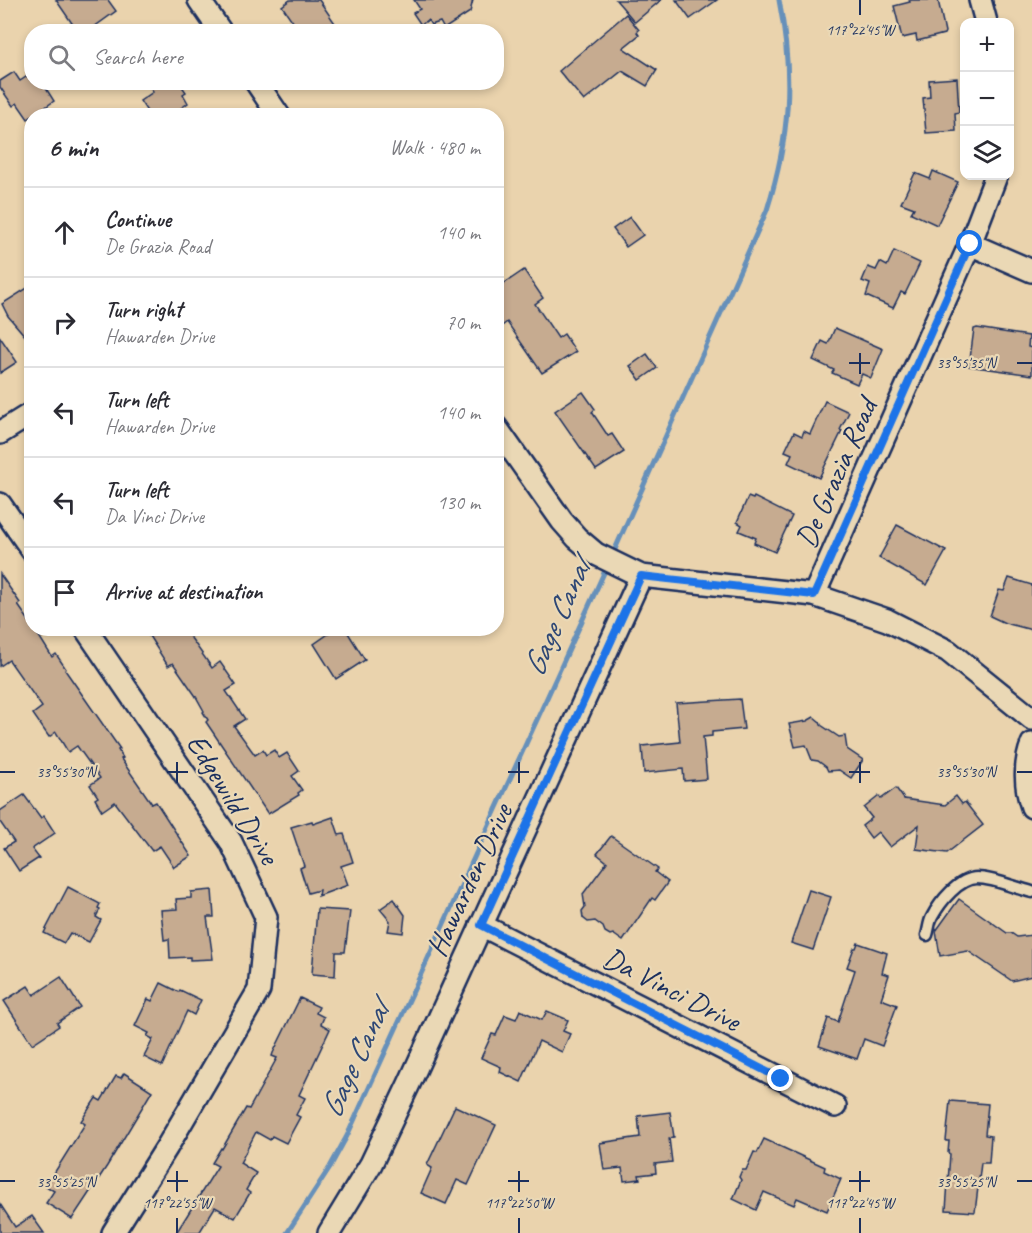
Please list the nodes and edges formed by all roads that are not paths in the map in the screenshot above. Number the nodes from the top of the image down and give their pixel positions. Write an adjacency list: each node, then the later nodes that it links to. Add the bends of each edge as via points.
1 (199, 0): 4 (street)
2 (980, 0): 3 (street)
3 (985, 18)
4 (216, 24)
5 (261, 90): 6 (street)
6 (274, 108)
7 (994, 180): 8 (street, De Grazia Road)
8 (970, 244): 9 (street); 16 (street, De Grazia Road)
9 (1032, 271)
10 (24, 418): 11 (street)
11 (0, 433)
12 (504, 438): 15 (street, via 577,538 596,554)
13 (0, 504): 14 (street)
14 (24, 538)
15 (632, 572): 16 (street); 22 (street, Hawarden Drive)
16 (814, 595): 18 (street, via 887,620 948,651)
17 (90, 636): 25 (street, Edgewild Drive, via 231,842 267,917 259,990)
18 (1032, 719)
19 (1032, 744): 20 (street, via 1027,793)
20 (1032, 807)
21 (1032, 892): 23 (lane, via 979,878 969,879 941,902)
22 (481, 925): 24 (street, Da Vinci Drive); 26 (street, Hawarden Drive, via 371,1164)
23 (927, 935)
24 (835, 1106)
25 (112, 1233)
26 (329, 1233)

